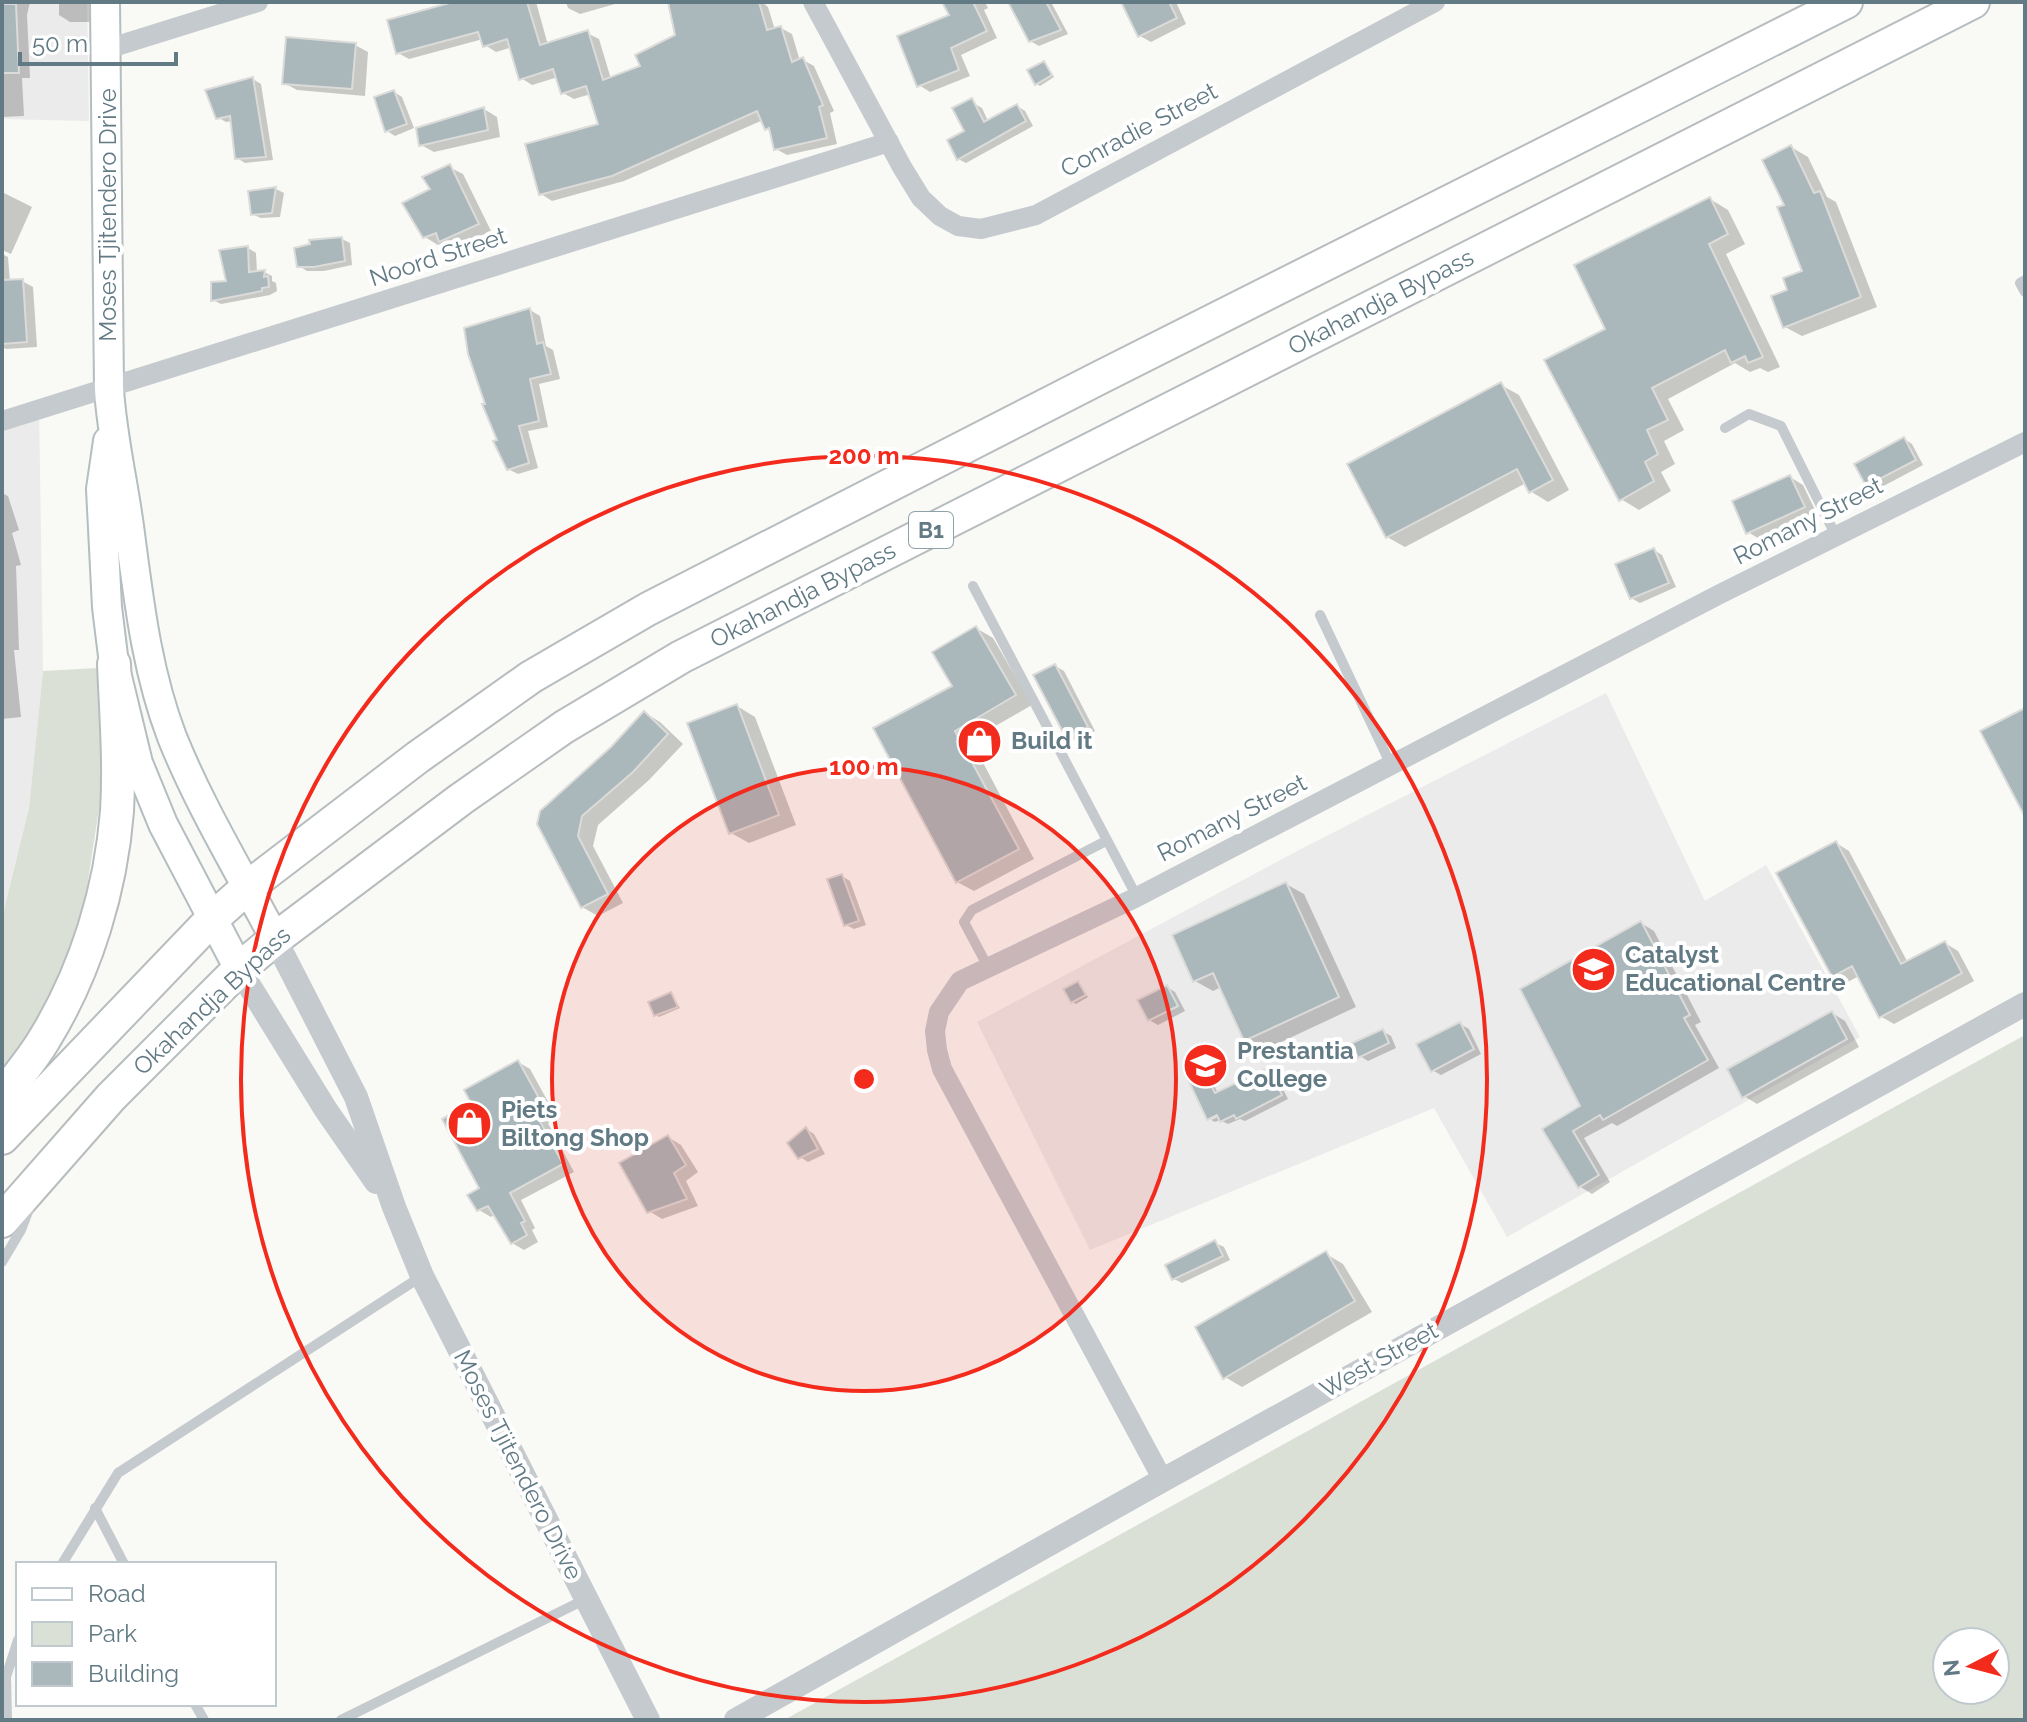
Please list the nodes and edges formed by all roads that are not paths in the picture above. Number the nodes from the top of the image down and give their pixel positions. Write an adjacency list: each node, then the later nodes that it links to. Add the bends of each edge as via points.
1 (105, 2): 7 (main road, Moses Tjitendero Drive)
2 (258, 2): 7 (street)
3 (813, 2): 8 (street, Conradie Street)
4 (1846, 2): 22 (highway, B1, via 648,609 531,677)
5 (1973, 2): 25 (highway, Okahandja Bypass / B1, via 681,657 564,727)
6 (1424, 4): 8 (street, Conradie Street, via 1036,215 1007,224 981,229 958,226 940,216 921,198)
7 (107, 49): 11 (main road, Moses Tjitendero Drive)
8 (889, 142): 11 (street, Noord Street)
9 (2025, 280): 10 (lane, via 2020,283)
10 (2025, 292)
11 (109, 389): 12 (street, Noord Street); 14 (main road, Moses Tjitendero Drive)
12 (2, 421)
13 (1725, 428): 16 (lane, via 1749,414 1781,426)
14 (112, 429): 19 (main road, Moses Tjitendero Drive, via 101,489); 22 (main road, Moses Tjitendero Drive, via 155,681 177,748)
15 (2025, 442): 16 (street, Romany Street)
16 (1836, 536): 20 (street, Romany Street)
17 (973, 586): 21 (lane)
18 (1320, 615): 20 (lane)
19 (114, 664): 24 (main road, Moses Tjitendero Drive, via 138,763); 29 (highway, via 117,813 100,908 84,960 46,1037)
20 (1391, 765): 23 (street, Romany Street)
21 (1106, 841): 23 (lane); 26 (lane, via 972,910 964,922)
22 (248, 887): 24 (highway, B1); 25 (main road, Moses Tjitendero Drive)
23 (1137, 897): 26 (street, Romany Street)
24 (211, 920): 27 (main road, Moses Tjitendero Drive); 30 (highway, B1)
25 (275, 939): 27 (highway, Okahandja Bypass / B1); 32 (street, Moses Tjitendero Drive, via 356,1097)
26 (988, 967): 36 (street, Romany Street, via 960,981 939,1012 935,1031 942,1069)
27 (239, 969): 31 (highway, Okahandja Bypass / B1, via 111,1097); 32 (street, Moses Tjitendero Drive, via 326,1110)
28 (2025, 1004): 36 (street, West Street)
29 (2, 1097)
30 (2, 1138)
31 (40, 1181): 33 (highway, Okahandja Bypass / B1); 34 (lane)
32 (394, 1207): 35 (street, Moses Tjitendero Drive)
33 (2, 1221)
34 (2, 1262)
35 (422, 1276): 37 (lane, via 118,1473); 40 (street, Moses Tjitendero Drive)
36 (1163, 1480): 45 (street, West Street)
37 (95, 1508): 38 (lane); 39 (lane)
38 (63, 1562)
39 (123, 1562)
40 (586, 1599): 43 (lane); 44 (street, Moses Tjitendero Drive)
41 (16, 1646): 42 (lane, via 6,1677)
42 (7, 1720)
43 (341, 1720)
44 (648, 1720)
45 (736, 1720)

